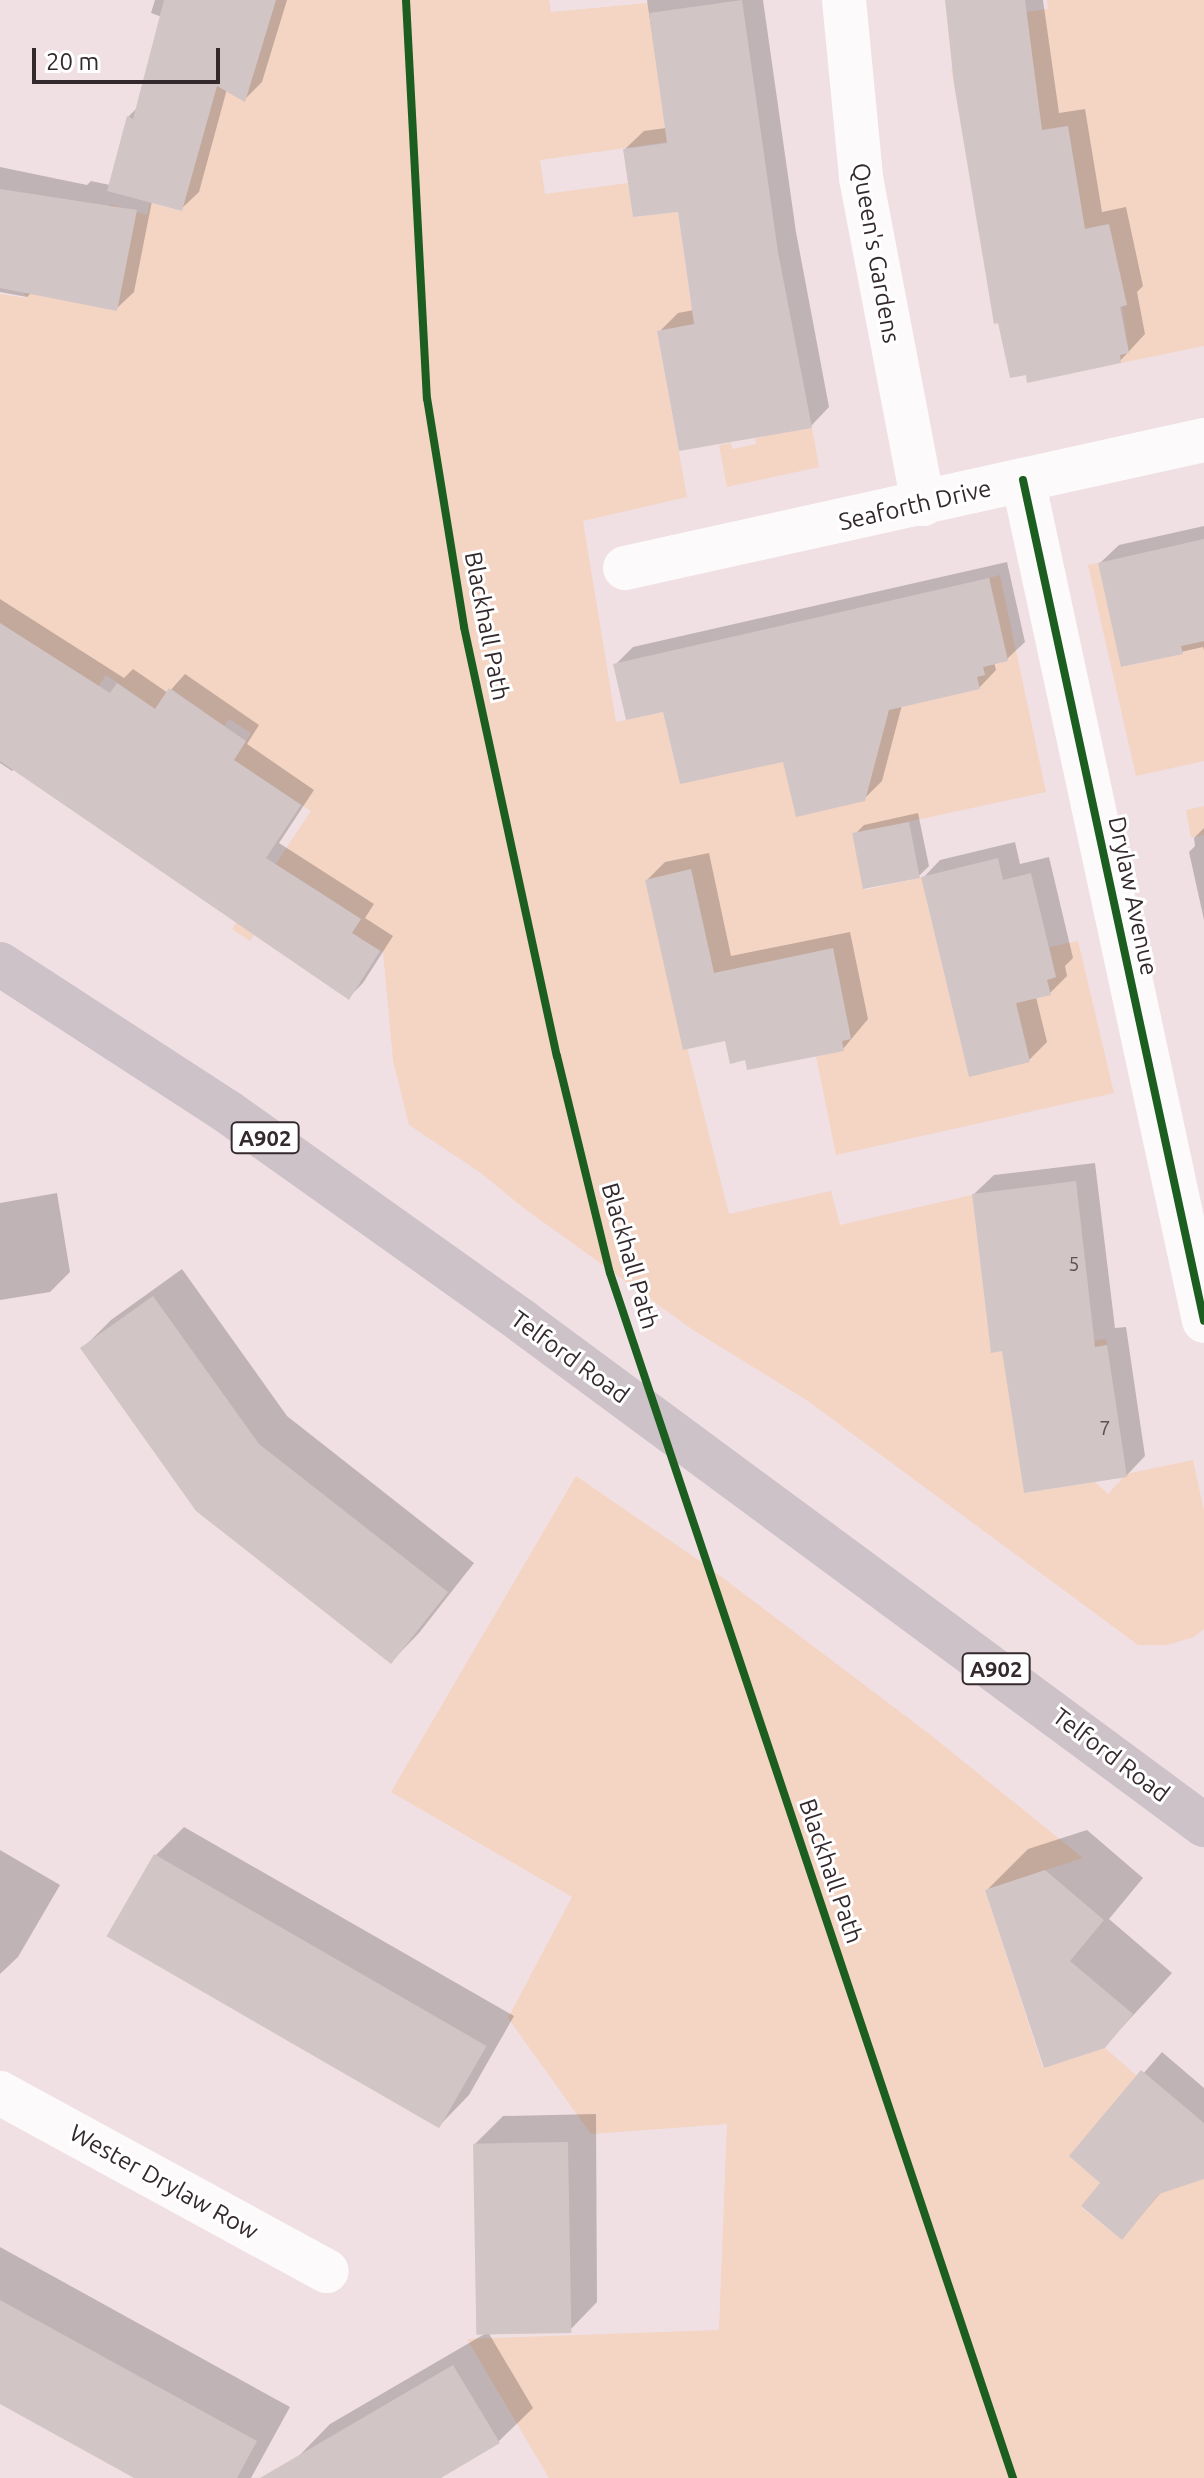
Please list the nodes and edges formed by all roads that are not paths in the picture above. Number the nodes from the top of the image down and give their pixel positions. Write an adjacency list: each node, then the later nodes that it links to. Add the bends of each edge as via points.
1 (844, 0): 4 (street, Queen's Gardens, via 861,178)
2 (1204, 440): 3 (street, Seaforth Drive)
3 (1023, 480): 4 (street, Seaforth Drive); 7 (street, Drylaw Avenue)
4 (923, 504): 5 (street, Seaforth Drive)
5 (625, 568)
6 (0, 964): 8 (main road, Telford Road / A902, via 228,1112 523,1322)
7 (1204, 1321)
8 (1204, 1825)
9 (0, 2093): 10 (street, Wester Drylaw Row)
10 (327, 2271)

